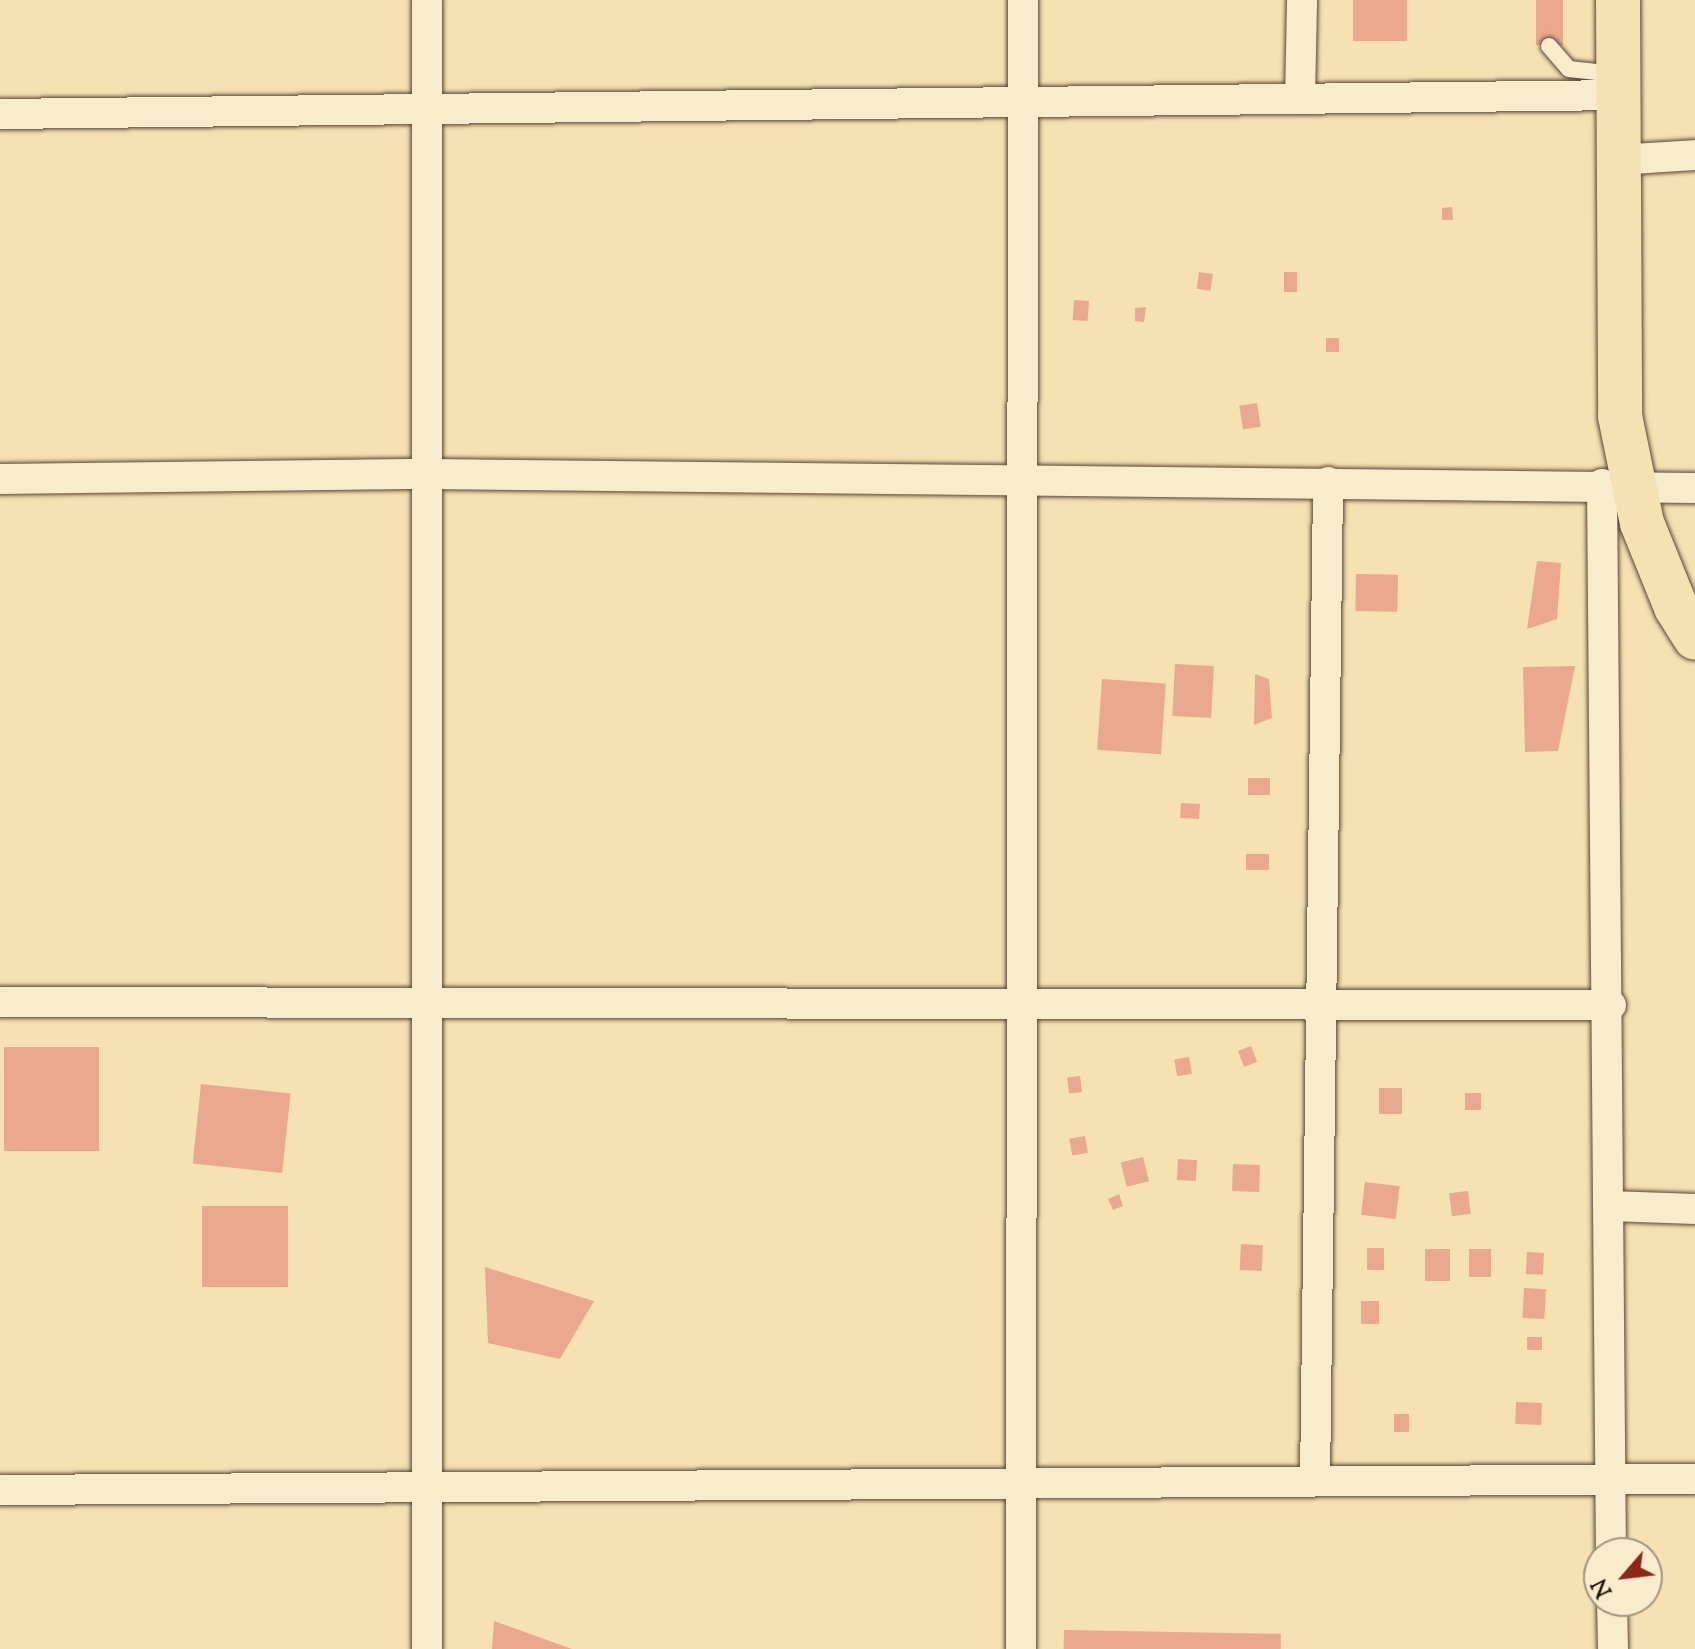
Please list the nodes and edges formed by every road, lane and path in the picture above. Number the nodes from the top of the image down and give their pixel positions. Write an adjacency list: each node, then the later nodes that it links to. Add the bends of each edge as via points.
1 (427, 0): 9 (street)
2 (1023, 0): 8 (street)
3 (1302, 0): 7 (street)
4 (1618, 0): 6 (main road)
5 (1549, 46): 6 (lane, via 1569,69)
6 (1616, 85): 7 (street); 12 (main road)
7 (1300, 99): 8 (street)
8 (1023, 103): 9 (street); 15 (street)
9 (427, 109): 10 (street); 13 (street)
10 (0, 114)
11 (1695, 155): 12 (street)
12 (1616, 160): 17 (main road)
13 (428, 474): 14 (street); 15 (street); 21 (street)
14 (0, 479)
15 (1023, 479): 16 (street); 22 (street)
16 (1328, 482): 17 (street); 23 (street)
17 (1618, 484): 18 (street); 19 (main road, via 1642,523 1676,607); 24 (street)
18 (1695, 488)
19 (1695, 638)
20 (0, 1002): 21 (street)
21 (429, 1003): 22 (street); 31 (street)
22 (1022, 1004): 23 (street); 30 (street)
23 (1321, 1004): 24 (street); 29 (street)
24 (1611, 1005): 25 (street)
25 (1610, 1206): 26 (street); 27 (street)
26 (1695, 1209)
27 (1610, 1479): 28 (street); 29 (street); 33 (street)
28 (1695, 1479)
29 (1315, 1481): 30 (street)
30 (1021, 1483): 31 (street); 36 (street)
31 (428, 1487): 32 (street); 35 (street)
32 (0, 1490)
33 (1611, 1537)
34 (1612, 1617): 37 (street)
35 (427, 1649)
36 (1021, 1649)
37 (1613, 1649)

